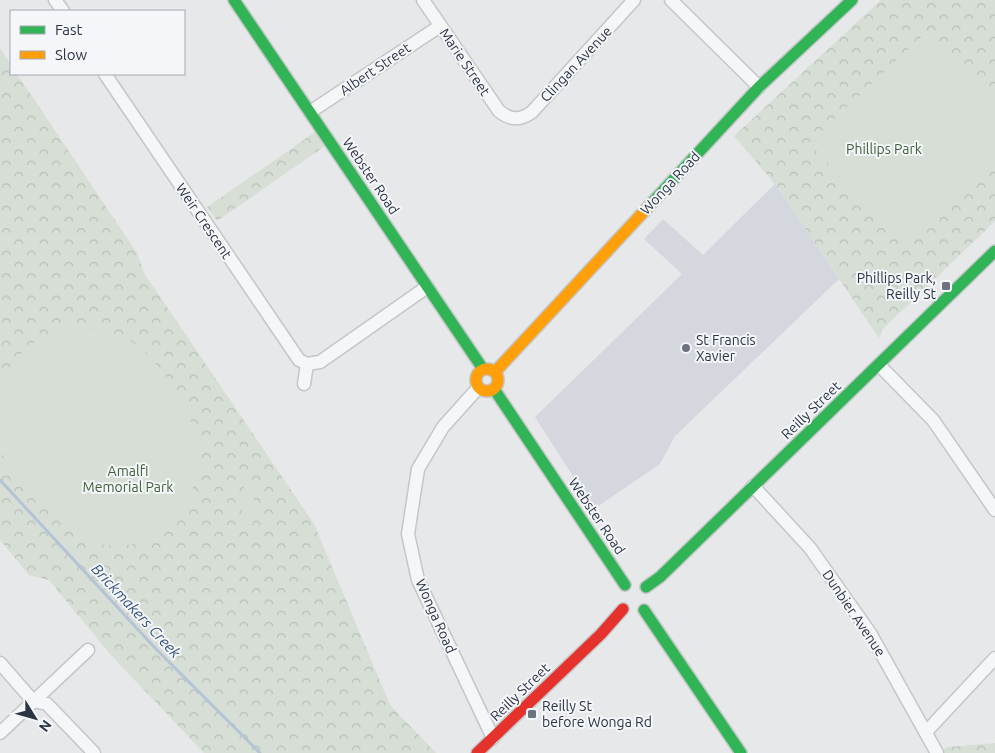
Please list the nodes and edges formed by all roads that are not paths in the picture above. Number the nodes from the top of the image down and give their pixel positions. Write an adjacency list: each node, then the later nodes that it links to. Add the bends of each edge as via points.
1 (234, 0): 9 (street, Webster Road)
2 (423, 0): 6 (street, Marie Street)
3 (634, 0): 10 (street, Clingan Avenue, via 532,112 525,117)
4 (671, 0): 8 (street)
5 (852, 0): 8 (street, Wonga Road)
6 (440, 26): 9 (street, Albert Street); 10 (street, Marie Street, via 499,111)
7 (105, 75): 13 (street, Weir Crescent, via 292,354)
8 (759, 87): 16 (street, Wonga Road)
9 (310, 112): 12 (street, Webster Road)
10 (512, 118)
11 (995, 251): 14 (street, Reilly Street)
12 (427, 287): 13 (street, via 320,362); 15 (street, Webster Road)
13 (307, 364): 17 (street)
14 (879, 365): 20 (street, Reilly Street); 21 (street, via 933,420)
15 (483, 369): 16 (street); 18 (street, via 476,378)
16 (495, 372): 19 (street, via 498,379)
17 (304, 384)
18 (478, 388): 19 (street, via 488,392); 30 (street, Wonga Road, via 443,427 418,469 408,534 418,580)
19 (494, 389): 22 (street, Webster Road)
20 (753, 486): 23 (street, Reilly Street, via 660,577); 28 (street, Dunbier Avenue, via 810,548 870,633)
21 (995, 510)
22 (622, 596): 23 (street, via 636,582); 23 (street, via 634,613); 30 (street, Reilly Street, via 601,634)
23 (647, 598): 33 (street)
24 (88, 650): 27 (street)
25 (995, 658): 28 (street)
26 (0, 663): 27 (street)
27 (33, 701): 29 (street); 32 (street, via 47,704)
28 (926, 732): 34 (street, Dunbier Avenue)
29 (0, 733)
30 (493, 738): 31 (street, Reilly Street)
31 (481, 751)
32 (94, 753)
33 (740, 753)
34 (937, 753)

